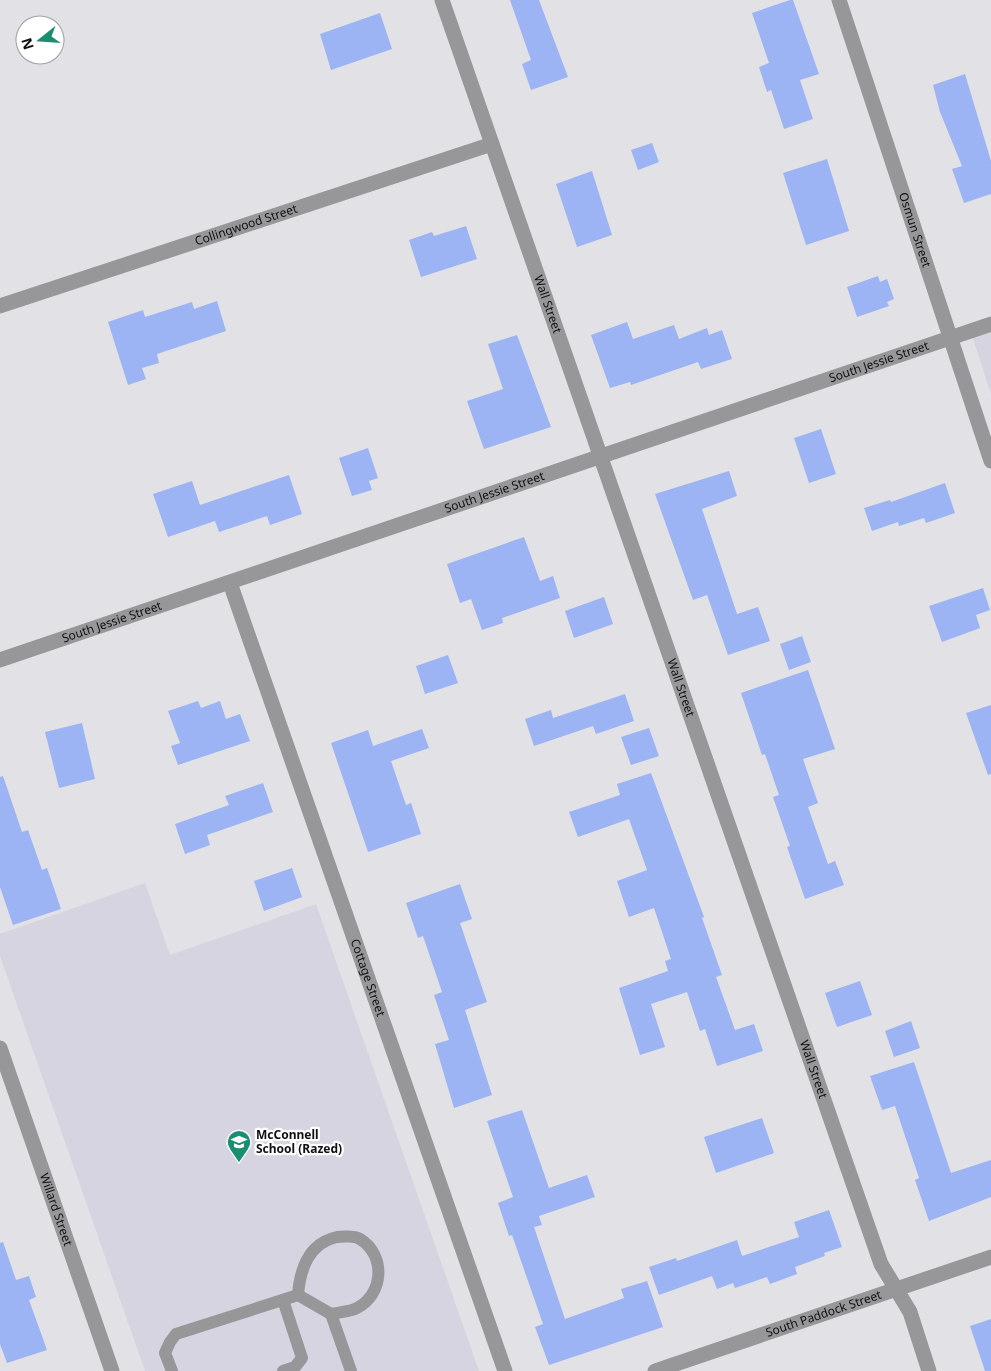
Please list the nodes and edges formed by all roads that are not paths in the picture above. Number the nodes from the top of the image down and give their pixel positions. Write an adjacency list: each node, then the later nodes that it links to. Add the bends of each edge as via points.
1 (442, 0): 3 (street, Wall Street)
2 (839, 0): 6 (street, Osmun Street)
3 (492, 144): 4 (street, Collingwood Street); 7 (street, Wall Street)
4 (0, 306)
5 (991, 324): 6 (street, South Jessie Street)
6 (951, 338): 7 (street, South Jessie Street); 8 (street, Osmun Street)
7 (600, 458): 9 (street, South Jessie Street); 13 (street, Wall Street, via 878,1255)
8 (991, 461)
9 (230, 583): 10 (street, South Jessie Street); 21 (street, Cottage Street)
10 (0, 660)
11 (0, 1048): 17 (street, Willard Street)
12 (991, 1257): 13 (street, South Paddock Street)
13 (896, 1290): 22 (street, South Paddock Street); 23 (street, Wall Street, via 910,1312)
14 (298, 1295): 15 (lane); 16 (lane); 16 (lane, via 299,1278 313,1250 325,1240 342,1236 359,1238 374,1252 380,1275 375,1293 357,1308)
15 (283, 1300): 18 (lane, via 176,1334 166,1352); 19 (lane, via 302,1358 295,1367)
16 (331, 1314): 20 (lane)
17 (112, 1371)
18 (172, 1371)
19 (283, 1371)
20 (351, 1371)
21 (504, 1371)
22 (655, 1371)
23 (929, 1371)

